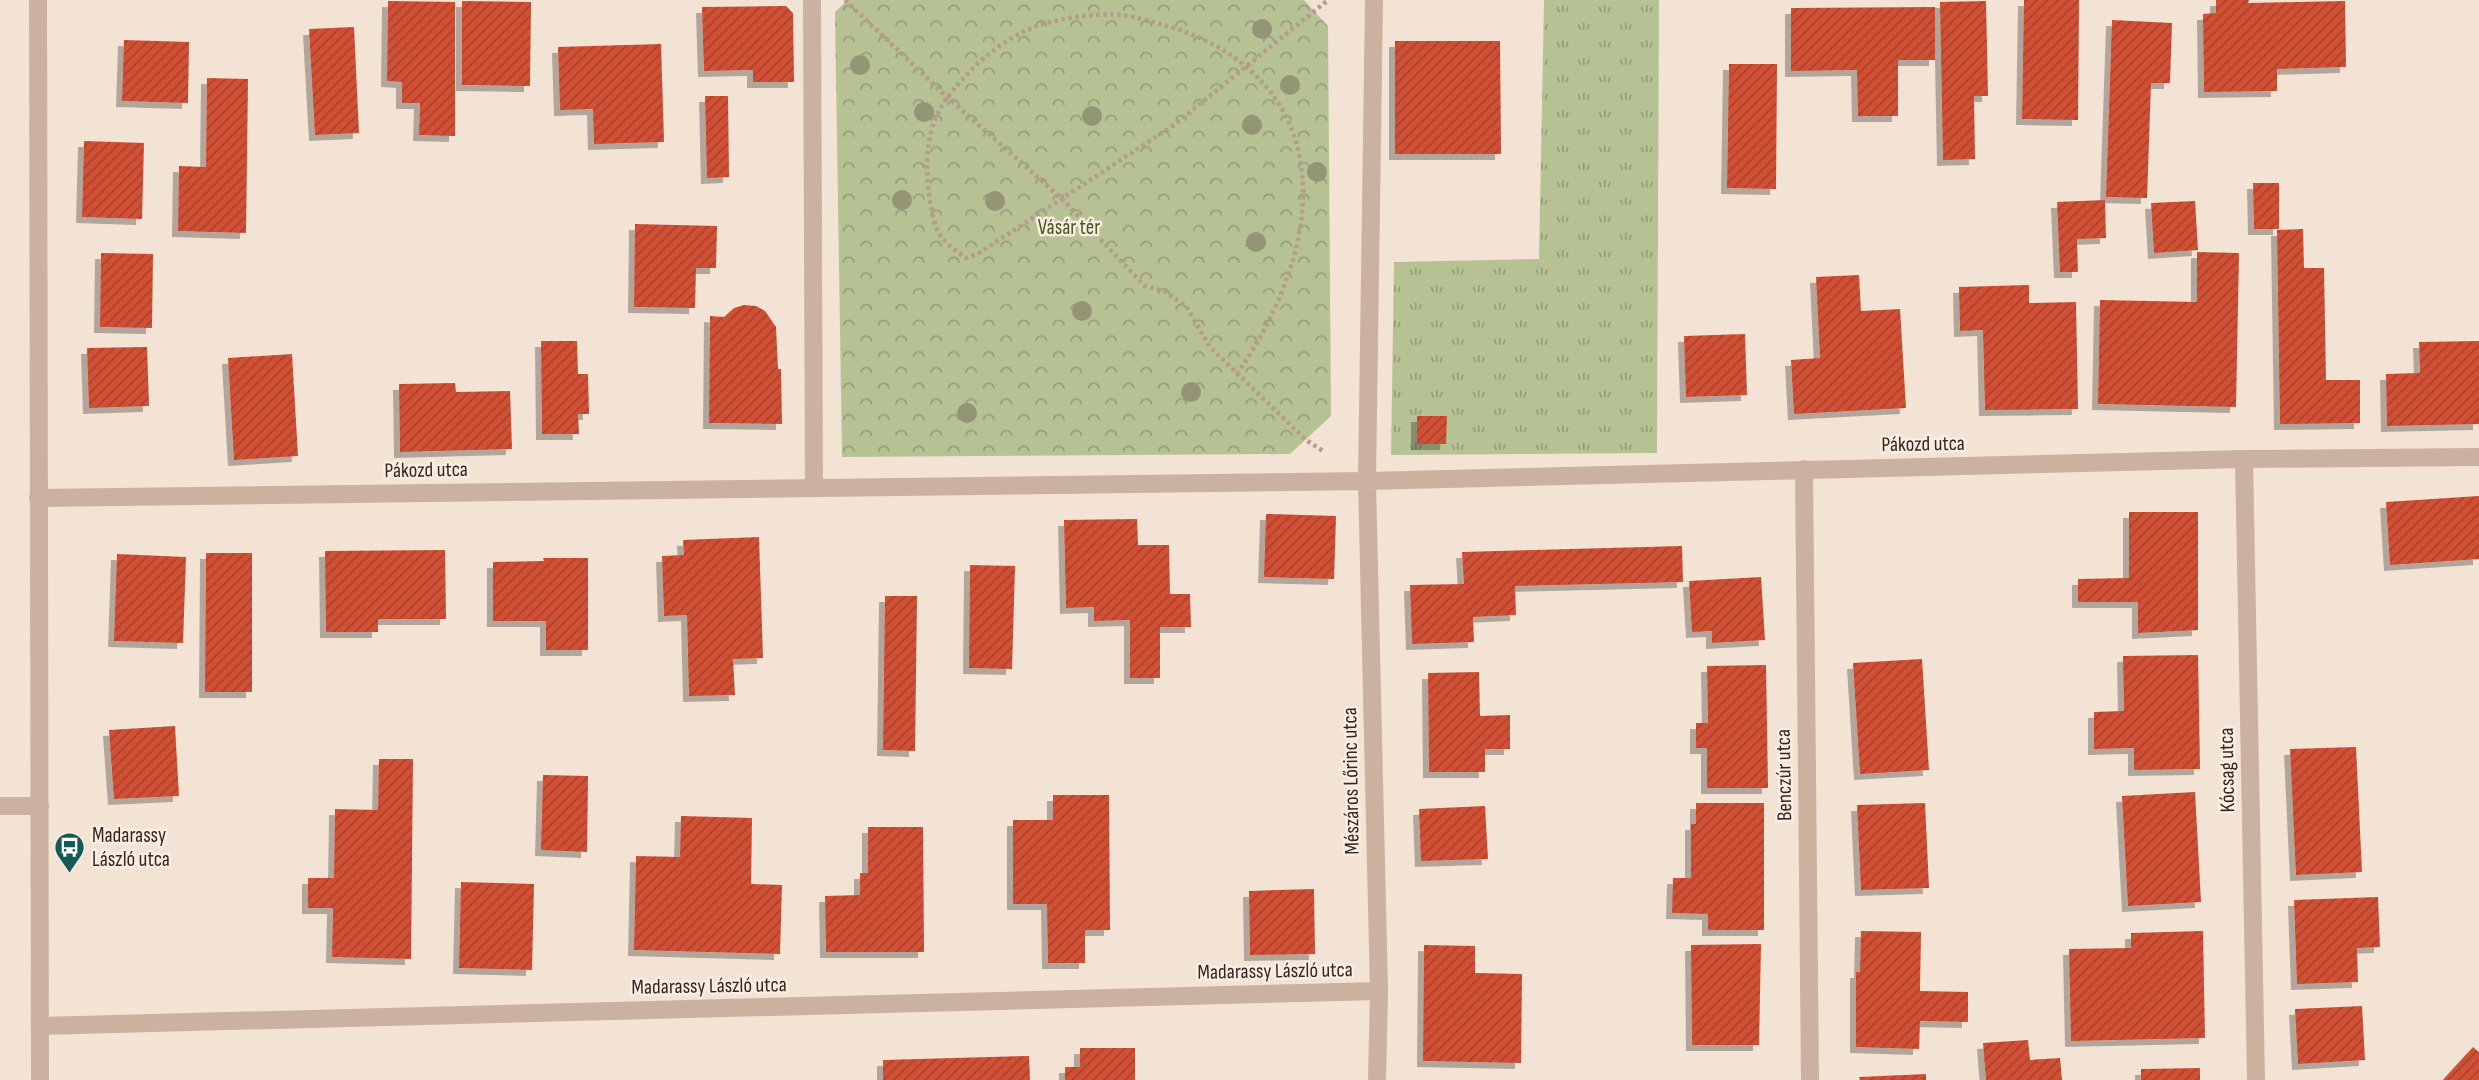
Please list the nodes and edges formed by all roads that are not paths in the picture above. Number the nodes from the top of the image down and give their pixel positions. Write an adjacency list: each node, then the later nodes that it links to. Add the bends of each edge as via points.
1 (38, 0): 9 (street)
2 (812, 0): 8 (street)
3 (1374, 0): 7 (street)
4 (2479, 457): 5 (street, Pákozd utca)
5 (2244, 459): 6 (street, Pákozd utca); 17 (street, Kócsag utca)
6 (1804, 469): 7 (street, Pákozd utca); 16 (street, Benczúr utca)
7 (1367, 481): 8 (street); 12 (street, Mészáros Lőrinc utca)
8 (814, 487): 9 (street, Pákozd utca)
9 (38, 498): 11 (street)
10 (0, 806): 11 (street)
11 (40, 806): 13 (street)
12 (1378, 991): 13 (street, Madarassy László utca); 15 (street, Mészáros Lőrinc utca)
13 (40, 1026): 14 (street)
14 (40, 1080)
15 (1377, 1080)
16 (1810, 1080)
17 (2256, 1080)

